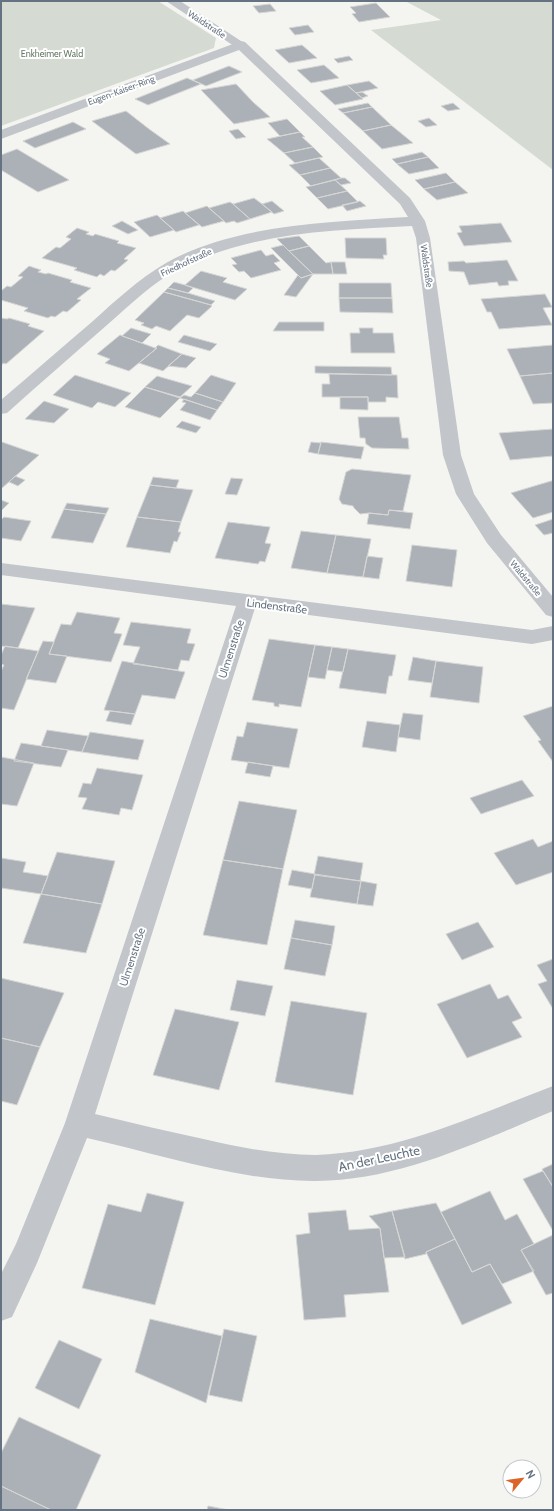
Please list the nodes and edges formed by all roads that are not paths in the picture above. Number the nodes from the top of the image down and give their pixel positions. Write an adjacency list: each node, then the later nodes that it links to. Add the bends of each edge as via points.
1 (172, 1): 2 (street, Waldstraße)
2 (241, 45): 3 (street, Eugen-Kaiser-Ring); 4 (street, Waldstraße, via 405,201)
3 (1, 135)
4 (418, 221): 5 (street, Friedhofstraße, via 287,232 237,242 197,255 148,282); 8 (street, Waldstraße, via 423,238 452,455 465,494 494,539)
5 (5, 401)
6 (1, 569): 7 (street, Lindenstraße)
7 (247, 602): 9 (street, Lindenstraße, via 532,637); 11 (street, Ulmenstraße)
8 (553, 610)
9 (553, 633)
10 (553, 1098): 11 (street, An der Leuchte, via 434,1145 372,1161 331,1168 248,1162)
11 (79, 1123): 12 (street, Ulmenstraße, via 27,1253)
12 (1, 1306)

